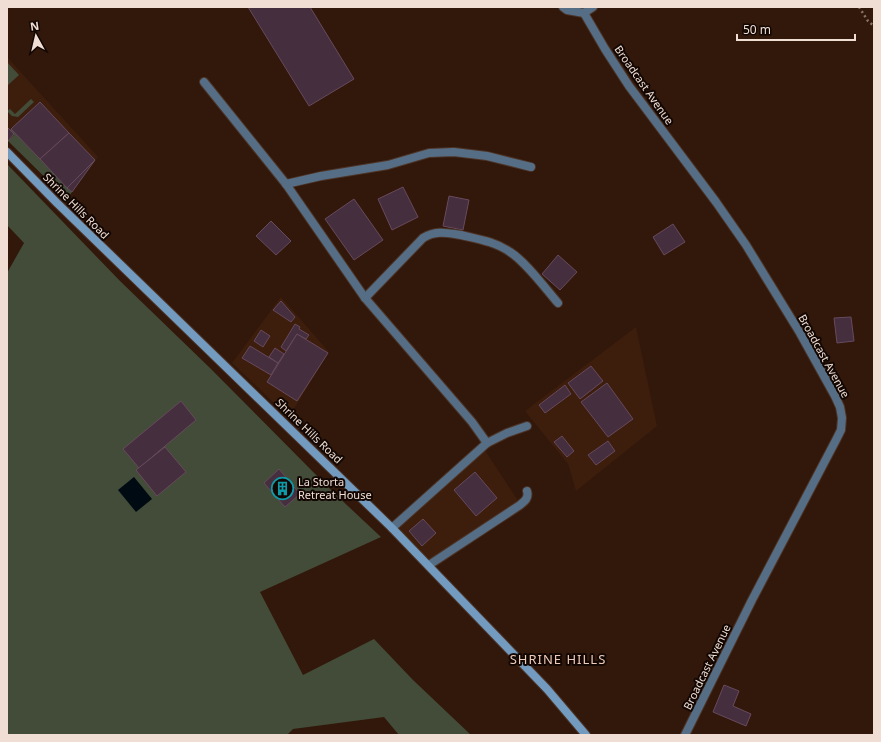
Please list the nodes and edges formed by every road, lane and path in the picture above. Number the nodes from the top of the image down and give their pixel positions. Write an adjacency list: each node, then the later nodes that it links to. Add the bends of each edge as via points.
1 (563, 7): 4 (street)
2 (593, 7): 4 (street)
3 (859, 7): 5 (path)
4 (584, 13): 18 (street, Broadcast Avenue, via 629,86 746,245 800,333 840,407 842,418 841,430)
5 (874, 26)
6 (204, 82): 9 (street)
7 (7, 152): 15 (street, Shrine Hills Road)
8 (531, 167): 9 (street, via 487,156 454,152 429,153 388,165)
9 (286, 184): 10 (street)
10 (365, 298): 11 (street, via 423,238 437,232 480,239 510,252); 13 (street, via 472,422)
11 (558, 303)
12 (527, 426): 13 (street)
13 (487, 443): 15 (street)
14 (527, 491): 16 (street, via 526,500 520,505)
15 (392, 528): 16 (street, Shrine Hills Road)
16 (429, 566): 17 (street, Shrine Hills Road, via 547,689)
17 (586, 735)
18 (685, 735)

